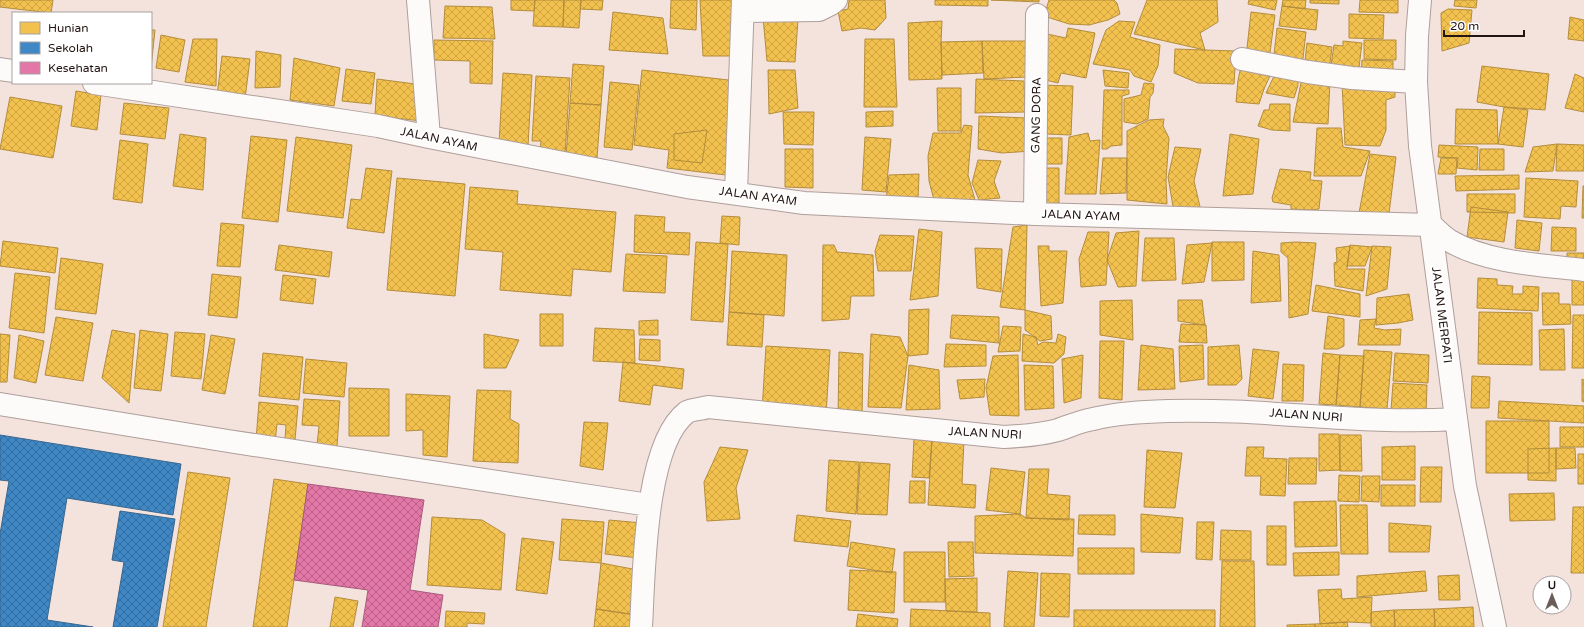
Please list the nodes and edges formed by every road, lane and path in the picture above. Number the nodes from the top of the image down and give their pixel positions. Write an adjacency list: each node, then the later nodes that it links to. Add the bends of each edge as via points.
1 (418, 0): 11 (street)
2 (836, 0): 4 (street, via 819,10)
3 (1420, 0): 9 (street, JALAN MERPATI)
4 (743, 5): 12 (street)
5 (1037, 15): 13 (street, GANG DORA)
6 (1242, 59): 9 (street, via 1352,78)
7 (0, 69): 8 (street)
8 (12, 71)
9 (1416, 82): 14 (street, JALAN MERPATI, via 1420,146)
10 (101, 84): 11 (street, JALAN AYAM, via 378,126)
11 (429, 138): 12 (street, JALAN AYAM, via 687,187)
12 (736, 193): 13 (street, JALAN AYAM, via 804,203)
13 (1035, 214): 14 (street, JALAN AYAM)
14 (1431, 225): 15 (street, via 1448,240 1473,252 1522,263); 17 (street, JALAN MERPATI)
15 (1584, 270)
16 (0, 404): 18 (street)
17 (1456, 419): 18 (street, JALAN NURI, via 1418,421 1273,412 1161,411 1122,413 1029,436 1004,437 708,407 688,412 675,425 657,466); 20 (street, JALAN MERPATI, via 1465,486)
18 (649, 505): 19 (street, JALAN NURI)
19 (641, 627)
20 (1495, 627)

